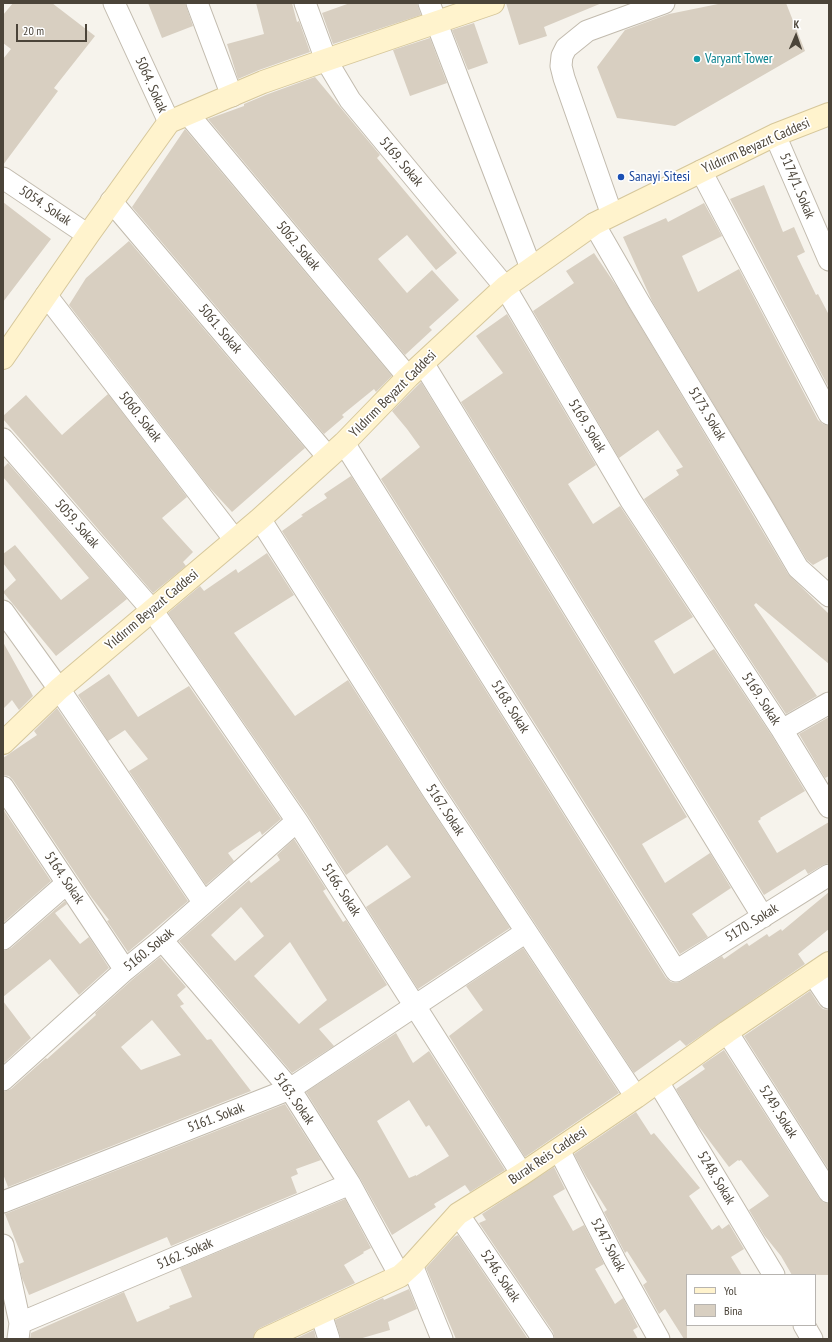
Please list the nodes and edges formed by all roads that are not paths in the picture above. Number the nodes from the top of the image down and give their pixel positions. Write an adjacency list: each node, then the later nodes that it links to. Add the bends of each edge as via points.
1 (114, 3): 10 (street, 5064. Sokak)
2 (197, 3): 8 (street)
3 (305, 3): 7 (street, 5169. Sokak)
4 (493, 3): 6 (main road)
5 (664, 3): 15 (street, 5173. Sokak, via 587,31 566,48 562,56 564,78)
6 (433, 13): 7 (main road); 18 (street)
7 (326, 60): 8 (main road); 19 (street, 5169. Sokak, via 350,100)
8 (232, 96): 10 (main road)
9 (829, 114): 11 (main road, Yıldırım Beyazıt Caddesi)
10 (178, 118): 14 (main road); 22 (street, 5062. Sokak)
11 (775, 134): 12 (main road, Yıldırım Beyazıt Caddesi); 17 (street, 5174/1. Sokak)
12 (701, 171): 15 (main road, Yıldırım Beyazıt Caddesi); 23 (street)
13 (3, 178): 16 (street, 5054. Sokak)
14 (111, 201): 16 (main road); 26 (street, 5061. Sokak)
15 (603, 219): 18 (main road, Yıldırım Beyazıt Caddesi); 29 (street, 5173. Sokak, via 639,302 798,568)
16 (88, 235): 20 (main road)
17 (829, 260)
18 (530, 268): 19 (main road, Yıldırım Beyazıt Caddesi)
19 (505, 287): 22 (main road, Yıldırım Beyazıt Caddesi); 34 (street, 5169. Sokak, via 631,501)
20 (46, 295): 21 (main road); 28 (street, 5060. Sokak)
21 (3, 358)
22 (415, 370): 25 (main road, Yıldırım Beyazıt Caddesi); 42 (street, 5062. Sokak)
23 (829, 414)
24 (3, 438): 30 (street, 5059. Sokak)
25 (344, 443): 26 (main road, Yıldırım Beyazıt Caddesi); 48 (street, 5168. Sokak)
26 (328, 456): 27 (main road, Yıldırım Beyazıt Caddesi)
27 (260, 519): 28 (main road, Yıldırım Beyazıt Caddesi); 43 (street, 5167. Sokak)
28 (235, 540): 30 (main road, Yıldırım Beyazıt Caddesi)
29 (829, 596)
30 (152, 610): 32 (main road, Yıldırım Beyazıt Caddesi); 38 (street, 5166. Sokak)
31 (3, 611): 32 (street)
32 (59, 689): 35 (main road, Yıldırım Beyazıt Caddesi); 41 (street)
33 (829, 703): 34 (street)
34 (782, 730): 37 (street, 5169. Sokak)
35 (3, 743)
36 (3, 787): 40 (street, 5164. Sokak)
37 (829, 807)
38 (297, 821): 41 (street, 5160. Sokak); 50 (street, 5166. Sokak)
39 (829, 875): 42 (street, 5170. Sokak)
40 (67, 883): 44 (street); 47 (street, 5164. Sokak)
41 (204, 903): 45 (street, 5160. Sokak)
42 (763, 916): 48 (street, 5170. Sokak)
43 (526, 932): 50 (street, 5161. Sokak); 55 (street, 5167. Sokak)
44 (3, 939)
45 (162, 940): 47 (street, 5160. Sokak); 54 (street, 5163. Sokak)
46 (821, 969): 49 (street); 51 (main road, Burak Reis Caddesi)
47 (125, 970): 52 (street, 5160. Sokak)
48 (676, 971)
49 (829, 998)
50 (416, 1006): 54 (street, 5161. Sokak); 57 (street, 5166. Sokak)
51 (727, 1032): 53 (main road, Burak Reis Caddesi); 59 (street, 5249. Sokak)
52 (3, 1080)
53 (658, 1082): 55 (main road, Burak Reis Caddesi); 64 (street, 5248. Sokak)
54 (290, 1089): 58 (street, 5163. Sokak); 60 (street, 5161. Sokak)
55 (636, 1097): 56 (main road, Burak Reis Caddesi)
56 (559, 1150): 57 (main road, Burak Reis Caddesi); 72 (street, 5247. Sokak)
57 (522, 1174): 61 (main road, Burak Reis Caddesi)
58 (350, 1184): 63 (street, 5163. Sokak); 67 (street, 5162. Sokak)
59 (829, 1192)
60 (3, 1202)
61 (458, 1214): 63 (main road, Burak Reis Caddesi); 71 (street, 5246. Sokak)
62 (3, 1245): 67 (street)
63 (406, 1271): 65 (main road, Burak Reis Caddesi); 70 (street, 5163. Sokak)
64 (773, 1274)
65 (321, 1314): 68 (main road, Burak Reis Caddesi); 69 (street)
66 (805, 1326): 73 (street)
67 (19, 1331)
68 (265, 1339)
69 (329, 1339)
70 (442, 1339)
71 (543, 1339)
72 (659, 1339)
73 (812, 1339)

